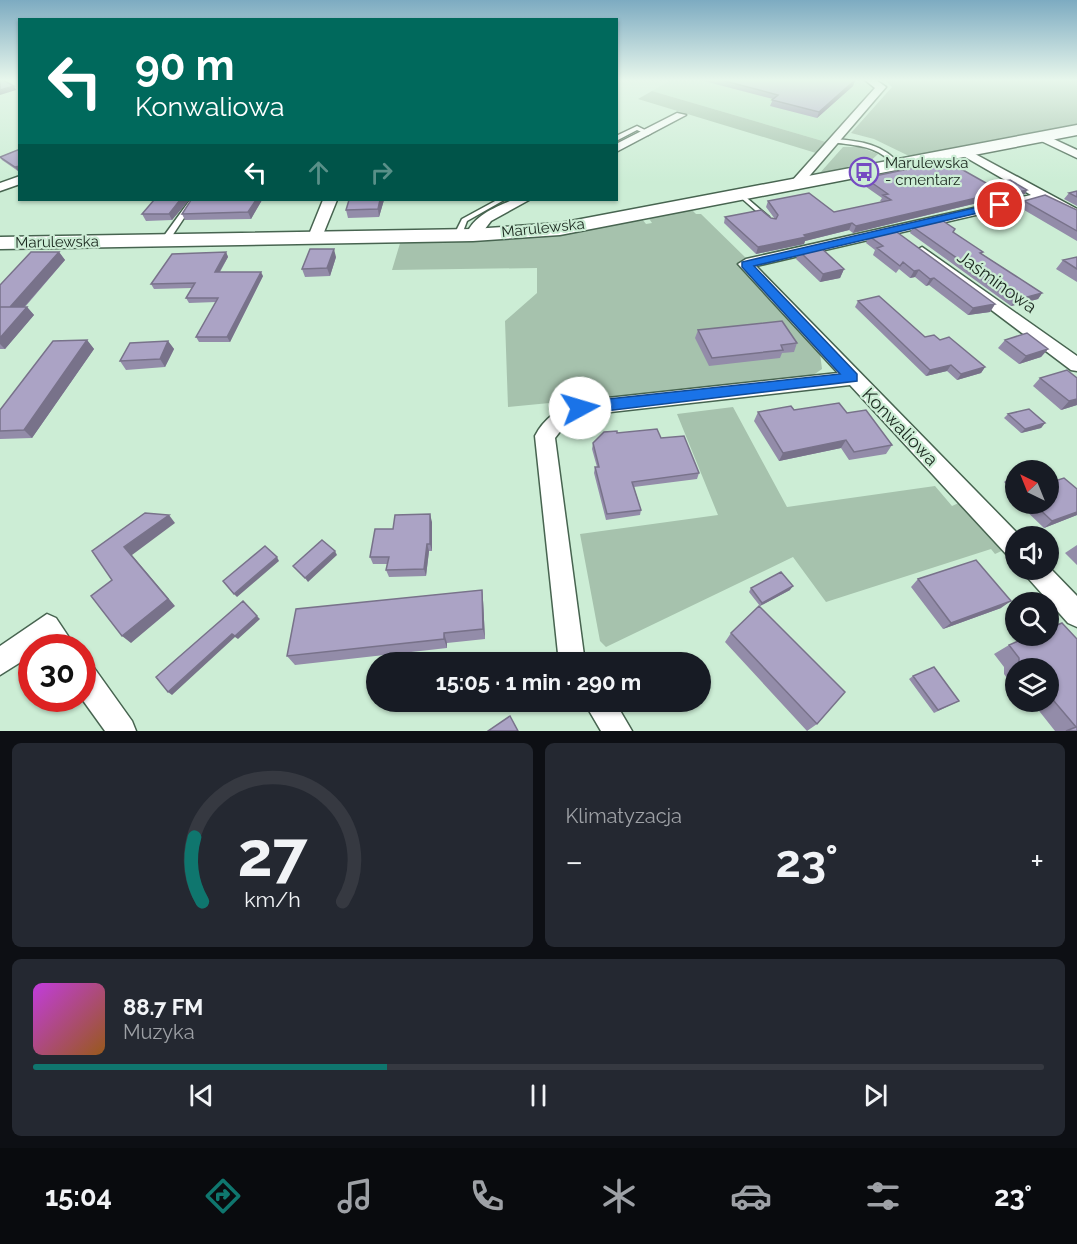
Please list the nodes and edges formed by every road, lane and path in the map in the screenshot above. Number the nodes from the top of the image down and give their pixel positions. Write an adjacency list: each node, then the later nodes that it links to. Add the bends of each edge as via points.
1 (857, 114): 7 (street)
2 (681, 115): 4 (street)
3 (1077, 130): 5 (street, Marulewska)
4 (648, 133): 6 (lane, via 636,128); 8 (street)
5 (1041, 137): 9 (street, Marulewska); 10 (street)
6 (618, 138)
7 (834, 141): 11 (lane, via 873,147 893,158); 13 (street)
8 (618, 148)
9 (964, 152): 11 (street, Marulewska); 16 (street)
10 (1077, 154)
11 (898, 166): 13 (street, Marulewska)
12 (18, 181): 14 (street)
13 (795, 185): 15 (street, Marulewska)
14 (0, 187)
15 (741, 195): 22 (lane); 24 (street, Marulewska, via 560,229)
16 (1042, 196): 21 (street); 23 (street, Konwaliowa)
17 (193, 201): 26 (lane)
18 (330, 201): 25 (street)
19 (499, 201): 24 (lane, via 464,220)
20 (520, 201): 24 (street, via 482,221)
21 (1077, 215)
22 (772, 222)
23 (894, 230): 28 (street, Jaśminowa); 29 (street, Konwaliowa, via 746,264)
24 (466, 235): 25 (street, Marulewska)
25 (315, 237): 26 (street, Marulewska)
26 (165, 240): 27 (street, Marulewska)
27 (0, 243)
28 (1077, 364)
29 (852, 378): 30 (street, Konwaliowa); 36 (street, via 580,408 558,420 545,436)
30 (1005, 537)
31 (1045, 580): 32 (street)
32 (1077, 614)
33 (38, 634): 34 (street, via 47,627)
34 (52, 634)
35 (18, 649): 37 (street)
36 (571, 652)
37 (0, 662)
38 (96, 695): 40 (street)
39 (605, 712): 41 (street)
40 (122, 731)
41 (618, 731)

